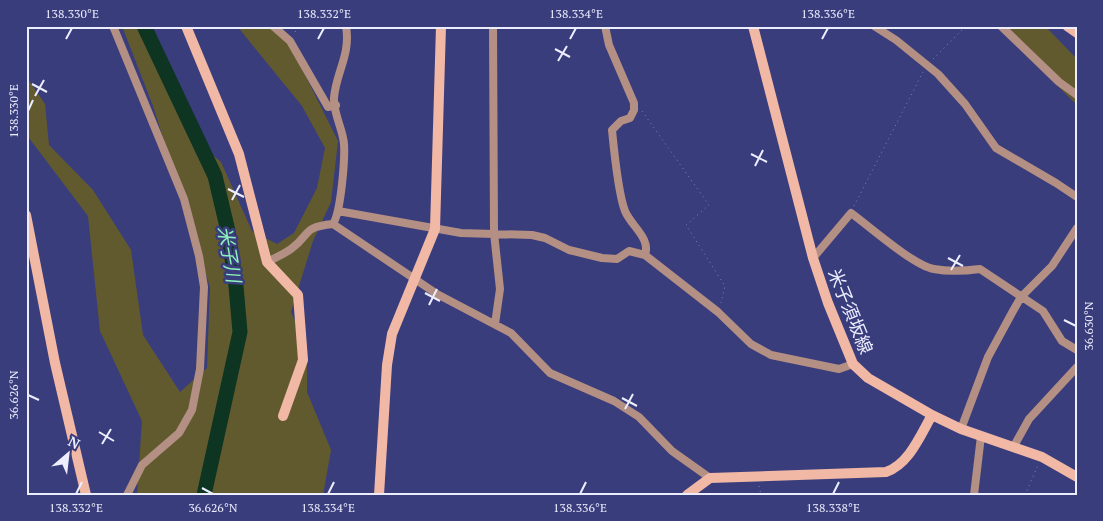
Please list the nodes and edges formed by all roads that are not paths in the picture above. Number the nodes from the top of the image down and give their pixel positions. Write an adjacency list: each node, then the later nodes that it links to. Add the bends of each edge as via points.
1 (113, 26): 39 (street, via 184,199 200,256 204,287 200,369 192,410 179,433 142,465)
2 (186, 26): 24 (street, via 239,154)
3 (273, 26): 14 (street, via 290,41 328,107)
4 (346, 26): 14 (street, via 348,42 334,99)
5 (441, 26): 20 (street)
6 (493, 26): 21 (street)
7 (605, 26): 22 (street, via 609,45 634,103 630,118 620,121 612,130 625,211 645,240)
8 (753, 26): 23 (street, 米子須坂線)
9 (874, 26): 15 (street, via 938,74 996,148)
10 (1001, 26): 13 (street, via 1058,82)
11 (1067, 26): 12 (street)
12 (1077, 34)
13 (1077, 95)
14 (336, 105): 16 (street, via 344,143)
15 (1077, 198)
16 (338, 211): 18 (street); 20 (street)
17 (26, 215): 38 (street)
18 (333, 224): 24 (street, via 316,226 292,248); 25 (street)
19 (1077, 228): 26 (street, via 1052,266)
20 (436, 229): 21 (street); 25 (street)
21 (494, 233): 22 (street, via 545,238 569,250 602,258 616,259 629,251); 27 (street, via 500,289)
22 (645, 255): 29 (street, via 718,312 751,344 771,355 839,369)
23 (813, 258): 26 (street, via 850,212 932,269 980,269); 29 (street, 米子須坂線)
24 (267, 262): 32 (street, via 298,295 301,320 303,360)
25 (415, 277): 27 (street, via 437,294); 40 (street, via 392,334)
26 (1021, 297): 28 (street, via 1043,311 1062,340); 33 (street, via 988,357)
27 (495, 324): 37 (street, via 511,332 550,373 614,401 639,417 672,451)
28 (1077, 350)
29 (853, 364): 31 (street, 米子須坂線, via 868,378)
30 (1077, 367): 35 (street, via 1029,419)
31 (932, 415): 33 (street, 米子須坂線); 37 (street, via 898,468 886,472)
32 (283, 416)
33 (961, 429): 34 (street, 米子須坂線)
34 (982, 436): 35 (street, 米子須坂線); 42 (street)
35 (1014, 446): 36 (street, 米子須坂線)
36 (1077, 477)
37 (710, 478): 41 (street)
38 (86, 495)
39 (127, 495)
40 (379, 495)
41 (686, 495)
42 (974, 495)

